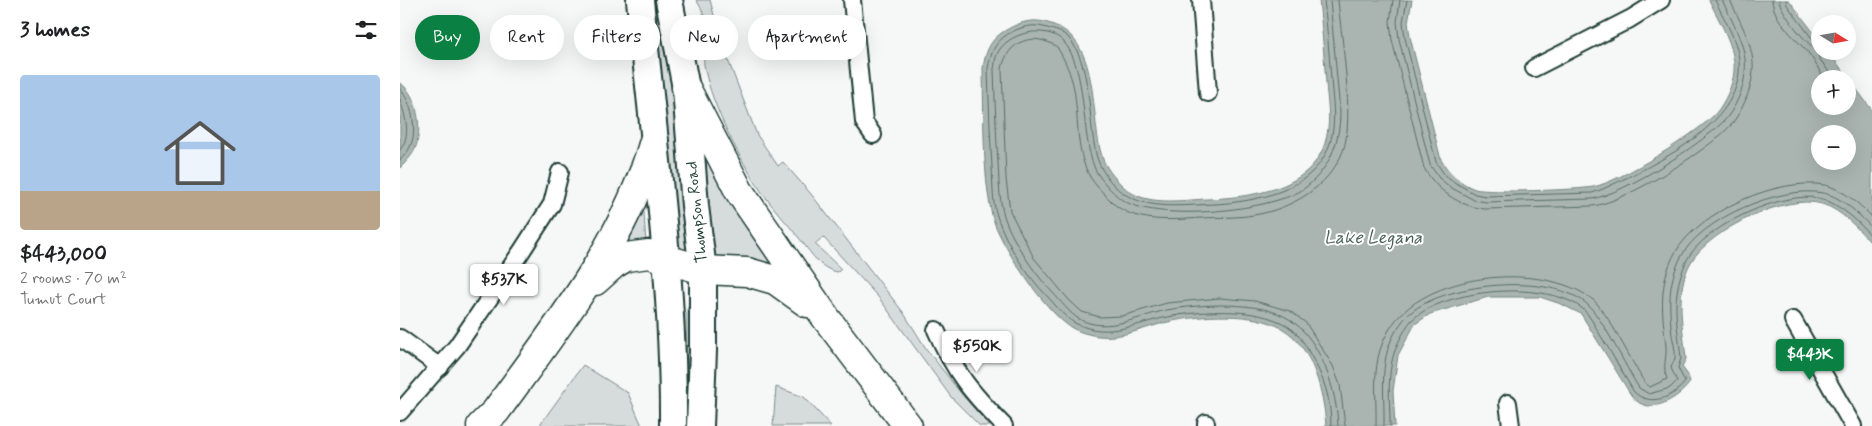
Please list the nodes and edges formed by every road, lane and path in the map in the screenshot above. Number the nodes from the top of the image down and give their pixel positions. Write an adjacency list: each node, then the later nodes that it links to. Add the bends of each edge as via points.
1 (640, 0): 10 (main road)
2 (669, 0): 7 (main road, Thompson Road)
3 (852, 0): 9 (street, via 864,122)
4 (1201, 0): 8 (street)
5 (1661, 0): 6 (street)
6 (1534, 68)
7 (686, 88): 13 (main road, Thompson Road); 15 (highway, via 739,191)
8 (1208, 94)
9 (872, 135)
10 (654, 141): 12 (main road); 14 (highway, via 630,206)
11 (560, 172): 19 (street, via 552,204)
12 (667, 258): 13 (highway); 14 (highway, via 649,254 626,257); 23 (main road)
13 (703, 270): 15 (highway, via 747,272 775,280); 24 (main road, Thompson Road, via 704,351)
14 (579, 297): 22 (highway, via 496,411)
15 (826, 318): 25 (highway)
16 (1793, 320): 28 (street)
17 (936, 330): 26 (street, via 956,371 972,394)
18 (400, 338): 19 (street)
19 (440, 367): 21 (street)
20 (1508, 403): 27 (street)
21 (400, 412)
22 (481, 426)
23 (673, 426)
24 (700, 426)
25 (908, 426)
26 (1004, 426)
27 (1511, 426)
28 (1853, 426)

